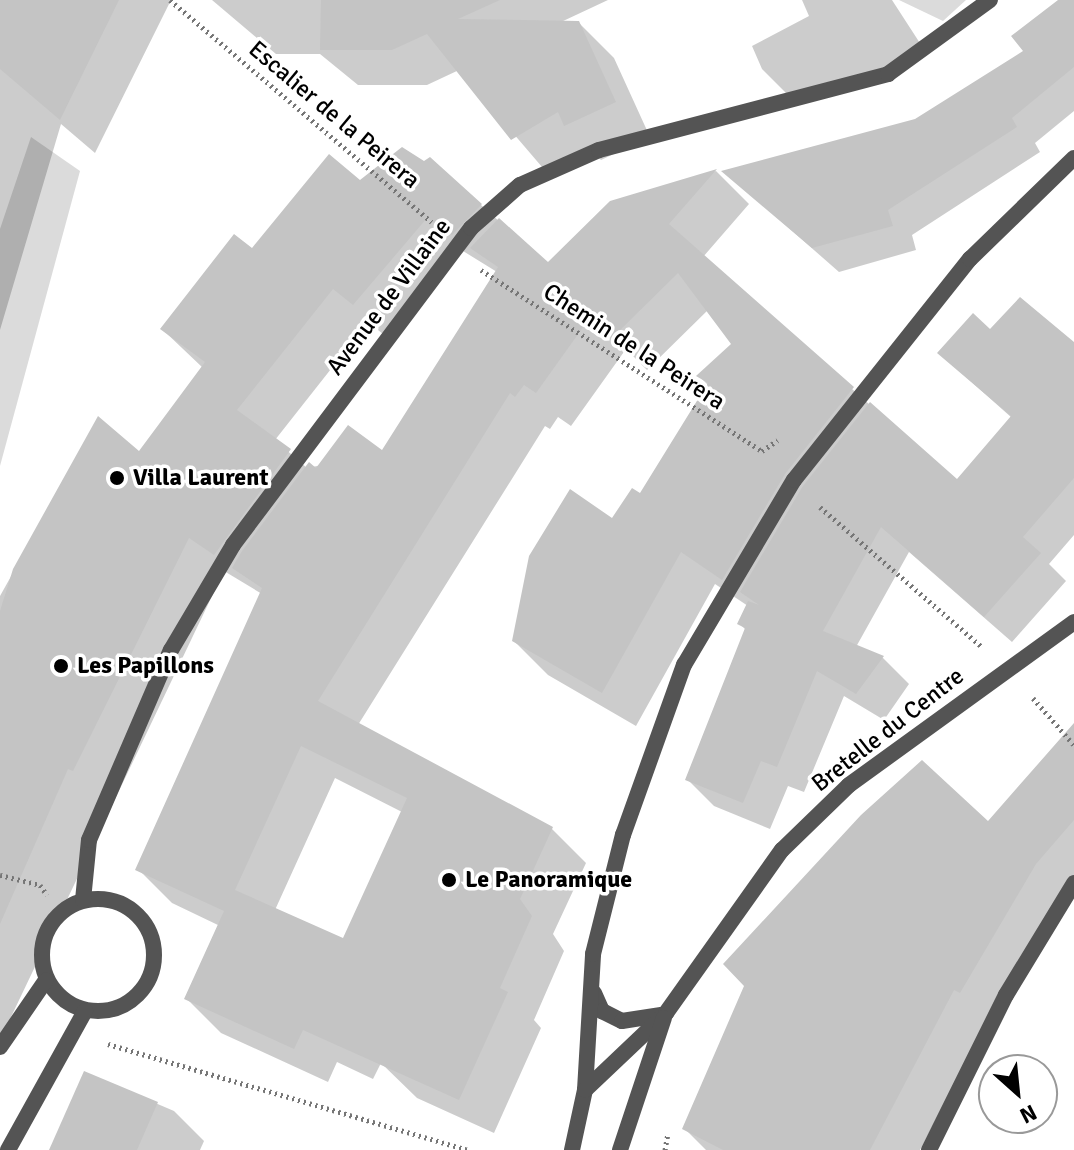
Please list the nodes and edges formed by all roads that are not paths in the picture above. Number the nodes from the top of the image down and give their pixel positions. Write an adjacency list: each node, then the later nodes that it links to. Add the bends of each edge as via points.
1 (990, 0): 5 (street, Avenue de Villaine, via 888,74 599,150 520,185 471,228 233,545 171,650 89,840)
2 (1074, 158): 7 (street, via 970,259 794,480 684,665 623,835 593,954)
3 (1074, 622): 9 (street, Bretelle du Centre, via 826,807 782,850)
4 (1074, 883): 15 (street, via 1006,995)
5 (83, 900): 6 (street, via 59,912 41,956); 8 (street, via 110,900 134,911 153,942 154,960 150,978 124,1006)
6 (46, 980): 8 (street, via 62,1000); 10 (street)
7 (592, 988): 9 (street, via 602,1011 622,1021); 11 (street)
8 (85, 1011): 12 (street)
9 (666, 1013): 11 (street); 14 (street)
10 (0, 1047)
11 (585, 1090): 13 (street)
12 (8, 1150)
13 (572, 1150)
14 (620, 1150)
15 (929, 1150)

